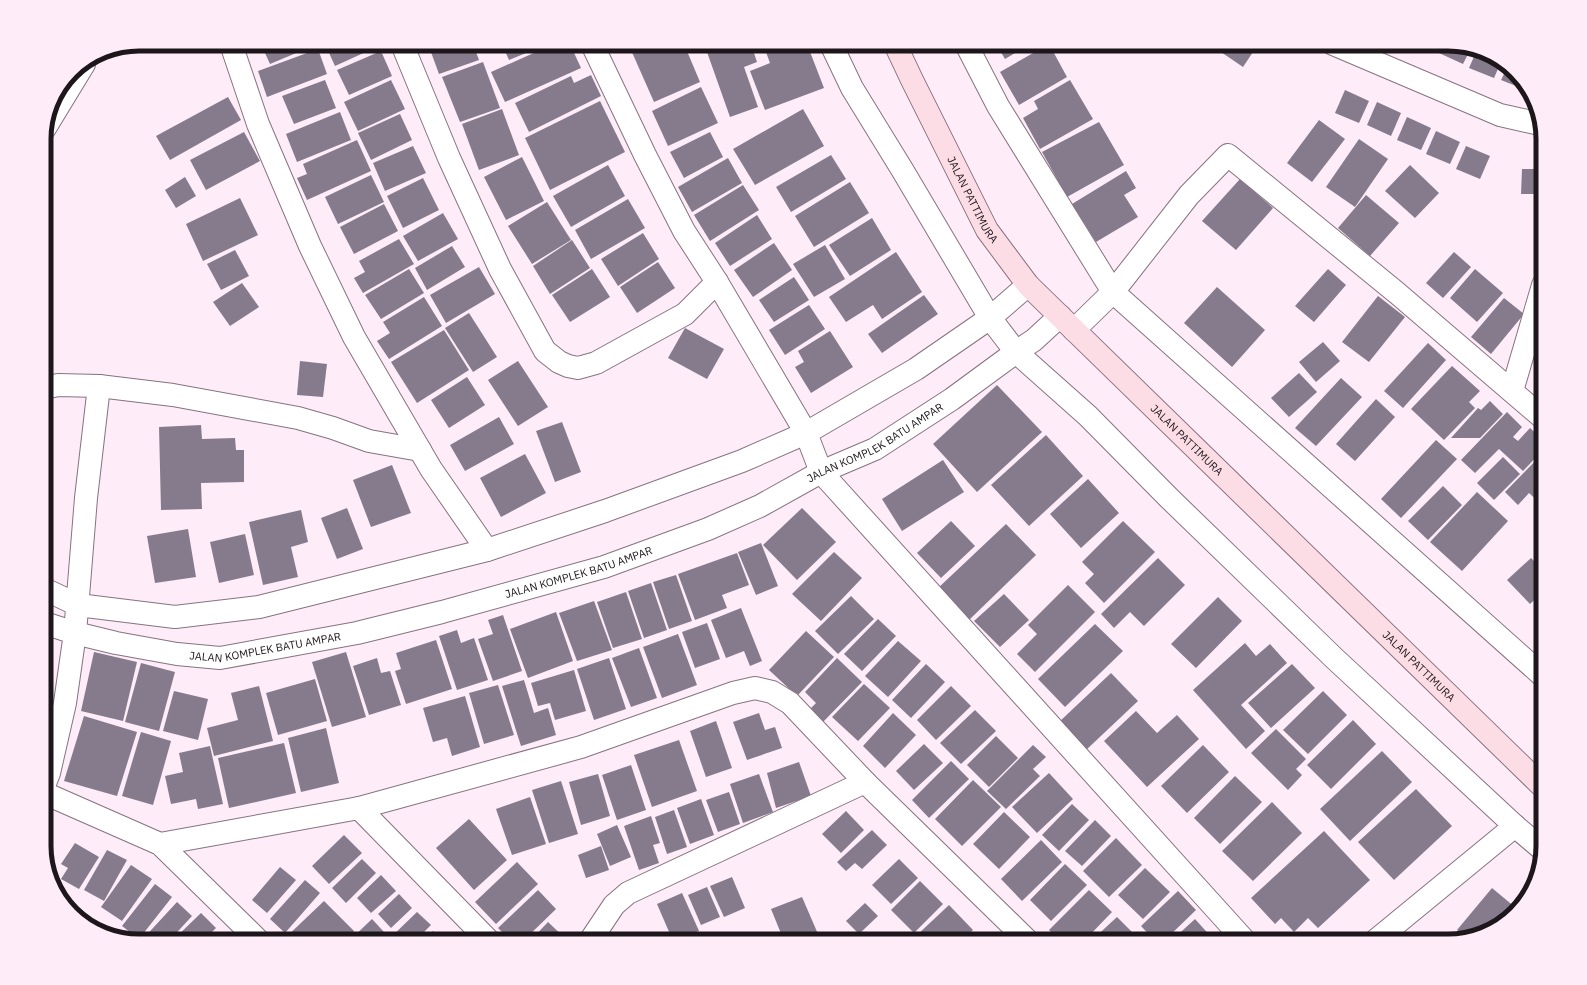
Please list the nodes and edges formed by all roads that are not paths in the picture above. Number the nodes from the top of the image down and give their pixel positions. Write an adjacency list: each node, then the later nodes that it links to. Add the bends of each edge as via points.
1 (233, 51): 23 (street, via 258,124 310,246 354,337)
2 (405, 51): 11 (street, via 449,158 500,269 545,351 559,362 578,368 596,363 686,314)
3 (595, 51): 11 (street, via 684,231)
4 (834, 51): 15 (street, via 852,88)
5 (898, 51): 12 (street, JALAN PATTIMURA, via 987,230)
6 (970, 51): 13 (street, via 998,106)
7 (1349, 51): 10 (street, via 1500,115)
8 (75, 79): 9 (street)
9 (57, 108)
10 (1534, 123)
11 (717, 282): 22 (street)
12 (1028, 285): 15 (street); 16 (street, JALAN PATTIMURA)
13 (1113, 292): 16 (street, JALAN KOMPLEK BATU AMPAR); 20 (street, JALAN KOMPLEK BATU AMPAR, via 1189,195 1228,155); 30 (street)
14 (1536, 309): 20 (street)
15 (990, 318): 17 (street); 22 (street, via 916,369)
16 (1067, 323): 17 (street, JALAN KOMPLEK BATU AMPAR); 32 (street, JALAN PATTIMURA)
17 (1016, 352): 24 (street, JALAN KOMPLEK BATU AMPAR, via 952,399 876,449); 36 (street, via 1088,416 1334,658)
18 (51, 386): 19 (street)
19 (100, 386): 23 (street, via 173,395 298,418 369,441); 27 (street, via 86,498)
20 (1512, 391): 21 (street)
21 (1536, 412)
22 (806, 433): 24 (street); 25 (street, via 727,467)
23 (420, 450): 25 (street)
24 (822, 472): 29 (street, JALAN KOMPLEK BATU AMPAR, via 760,506 708,529 604,567 357,633 220,658 177,654); 43 (street)
25 (488, 550): 27 (street, via 260,607 175,618)
26 (51, 592): 27 (street)
27 (78, 605): 29 (street)
28 (51, 625): 29 (street, JALAN KOMPLEK BATU AMPAR)
29 (75, 633): 31 (street, via 65,703)
30 (1536, 670)
31 (51, 764)
32 (1536, 780)
33 (865, 782): 35 (street, via 790,703 772,692 755,688 733,693 581,748); 41 (street, via 628,893 614,905); 42 (street)
34 (51, 796): 37 (street)
35 (359, 808): 37 (street); 40 (street)
36 (1515, 826): 38 (street); 44 (street)
37 (160, 844): 39 (street)
38 (1536, 844)
39 (252, 934)
40 (482, 934)
41 (595, 934)
42 (1021, 934)
43 (1239, 934)
44 (1383, 934)

